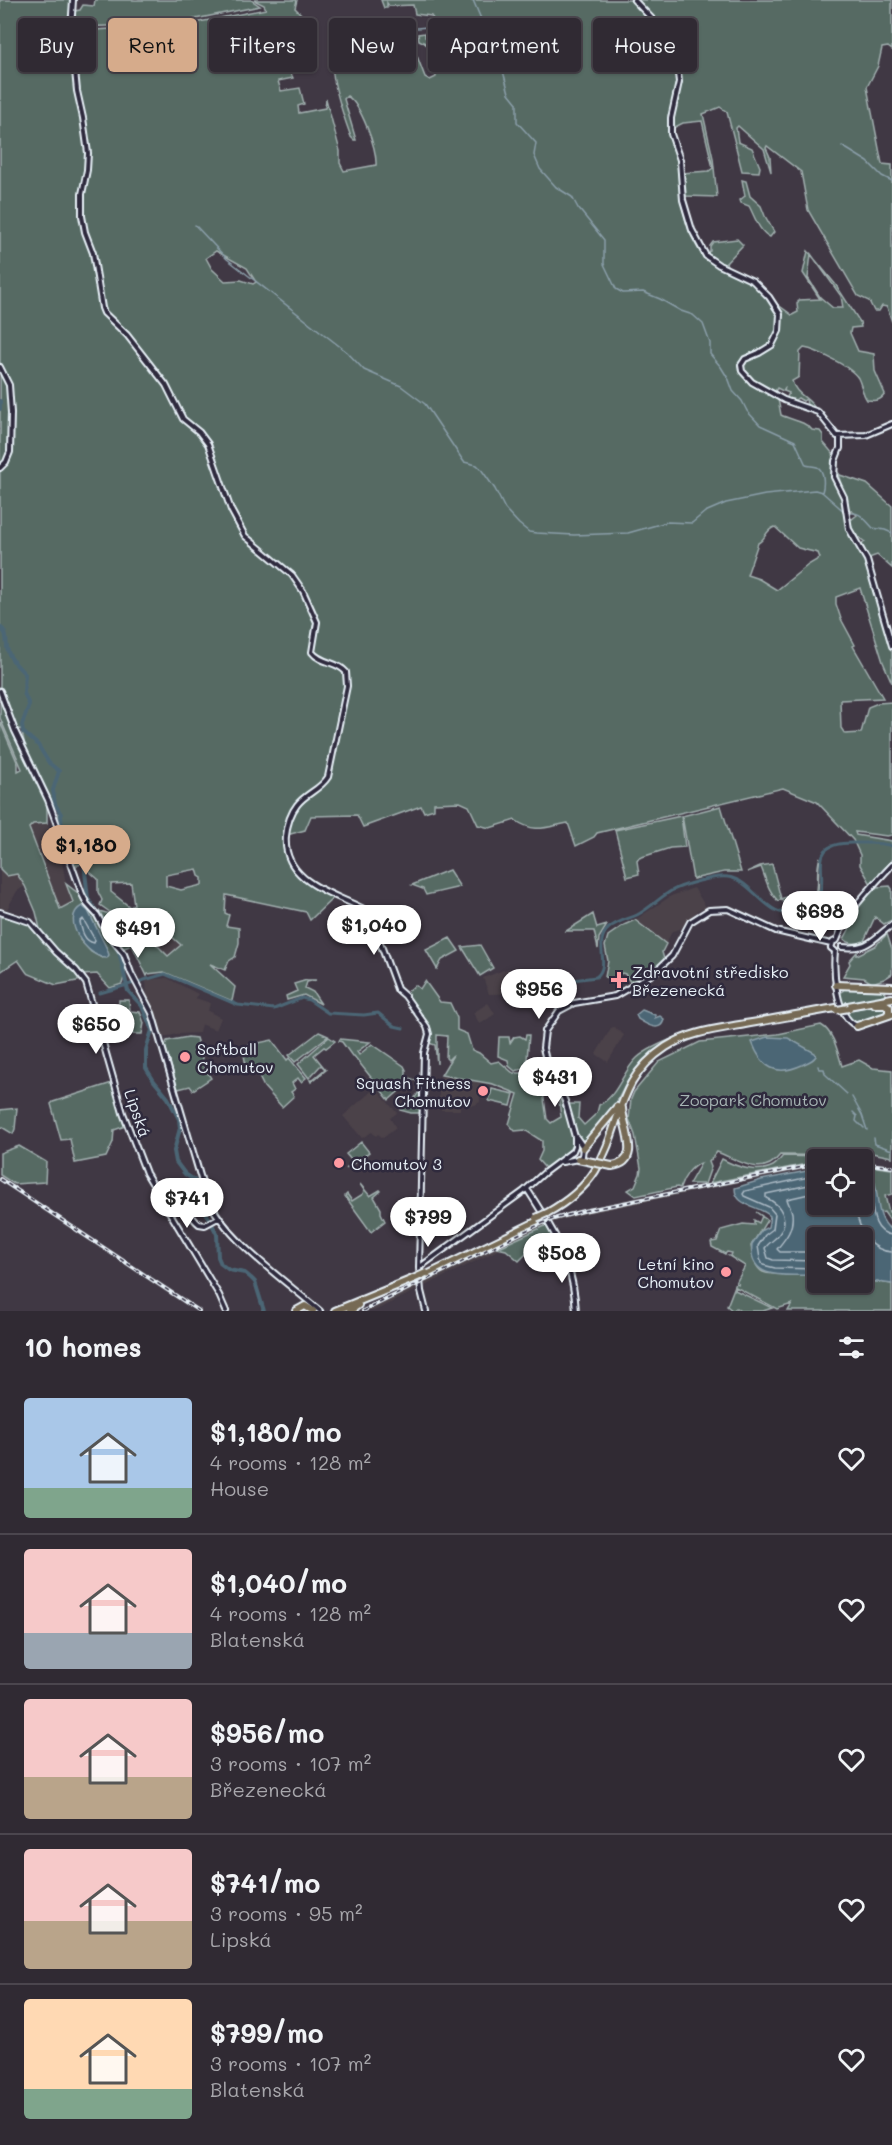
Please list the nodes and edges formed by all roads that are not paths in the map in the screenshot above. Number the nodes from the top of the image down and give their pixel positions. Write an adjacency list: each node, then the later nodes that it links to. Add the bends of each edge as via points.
1 (73, 0): 36 (street, via 71,29 77,91 88,153 81,216 93,253 104,314 127,335 161,378 183,419 208,444 231,510 245,536 292,575 303,591 317,622 312,652 346,672 347,686 331,767 323,785 304,798 292,814 285,845 296,868 316,887 367,913 397,989 427,1027)
2 (634, 0): 5 (street, via 675,48 679,86 671,134 680,160 683,200 698,245 711,261 753,282 780,314 775,340 769,348 745,359 742,371 752,382 784,400 818,412)
3 (0, 367): 6 (street, via 9,385 11,413 10,452)
4 (892, 424): 5 (street, via 871,434)
5 (840, 436): 7 (street, via 834,477 844,497 849,529 867,560)
6 (0, 468)
7 (892, 646)
8 (0, 691): 35 (street, via 48,800 78,885 87,904 124,954 152,1013 206,1196)
9 (892, 865): 12 (street, via 852,910)
10 (0, 912): 33 (street, Lipská, via 30,922 86,983 123,1113)
11 (892, 925): 14 (street, via 864,946)
12 (837, 940): 13 (street); 14 (street)
13 (831, 944): 15 (street); 28 (street, via 781,933 737,911 719,909 690,922 668,961 654,973 615,996 569,1005 559,1011 545,1031 544,1057)
14 (842, 947): 15 (street)
15 (835, 951): 16 (street)
16 (836, 985): 17 (highway); 23 (street, via 845,1017)
17 (884, 986): 18 (highway); 20 (highway, via 887,993)
18 (892, 987)
19 (892, 999): 20 (highway)
20 (873, 1003): 22 (highway, via 889,1007 889,1013); 24 (highway, bridge, via 705,1035 676,1045 643,1072)
21 (892, 1014): 22 (highway)
22 (883, 1017): 23 (highway)
23 (857, 1026)
24 (622, 1105): 25 (highway); 26 (highway); 27 (highway)
25 (600, 1127): 26 (highway, via 608,1126); 28 (highway)
26 (613, 1133): 27 (highway, via 621,1131); 34 (highway, via 586,1184)
27 (627, 1135): 30 (highway, bridge, via 630,1148 624,1161 612,1166)
28 (580, 1146): 29 (street); 30 (street)
29 (573, 1151): 30 (street, via 572,1157); 31 (street)
30 (583, 1159): 31 (street)
31 (558, 1163): 32 (street)
32 (527, 1189): 34 (street); 36 (street)
33 (160, 1200): 35 (street, via 175,1197 196,1223 203,1225); 40 (street, Lipská)
34 (545, 1214): 37 (highway, bridge); 47 (street, via 568,1265)
35 (218, 1218): 43 (street)
36 (419, 1268): 46 (street)
37 (413, 1280): 38 (highway); 39 (highway)
38 (358, 1305): 39 (highway); 45 (highway)
39 (349, 1308): 44 (highway)
40 (226, 1311)
41 (296, 1311): 42 (highway, via 304,1306)
42 (313, 1311)
43 (320, 1311)
44 (335, 1311)
45 (341, 1311)
46 (426, 1311)
47 (576, 1311)

